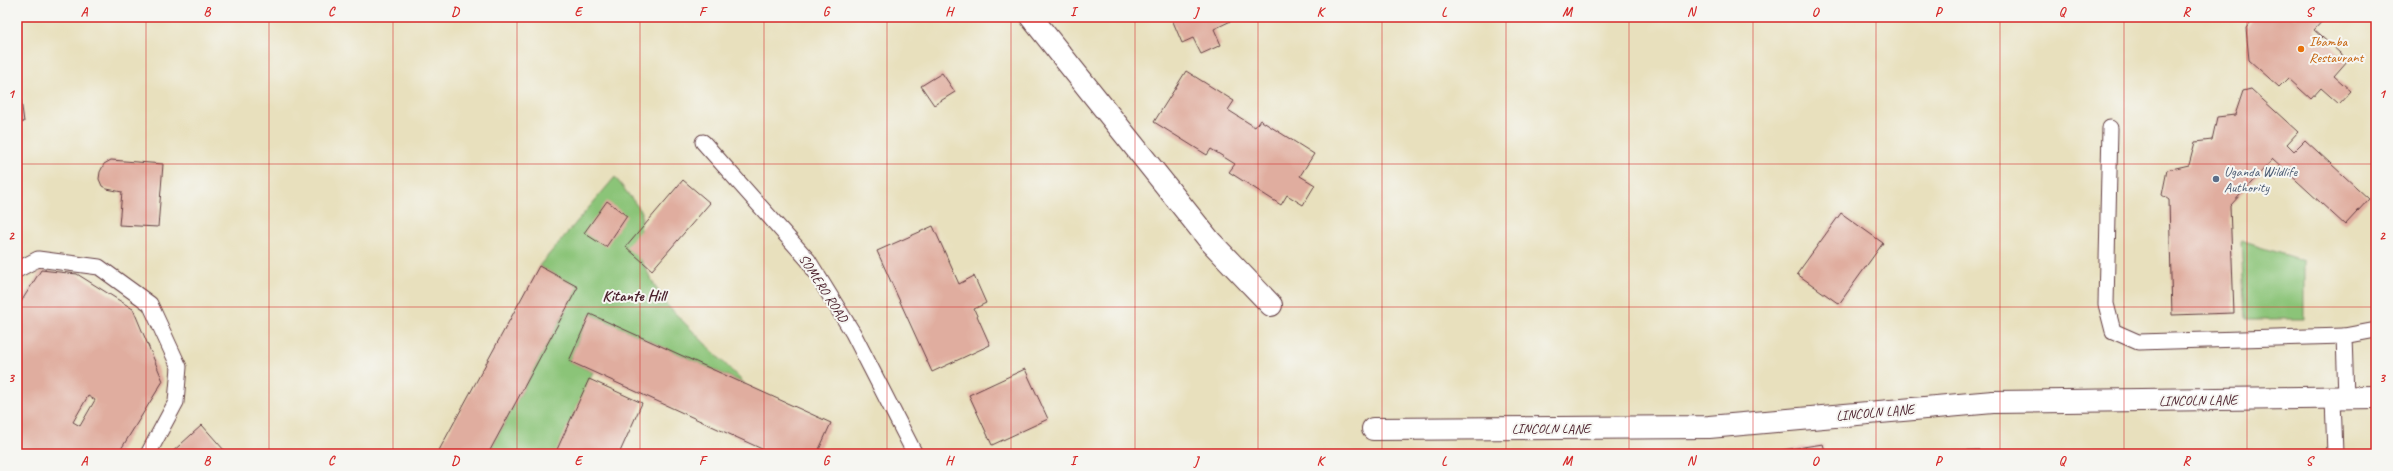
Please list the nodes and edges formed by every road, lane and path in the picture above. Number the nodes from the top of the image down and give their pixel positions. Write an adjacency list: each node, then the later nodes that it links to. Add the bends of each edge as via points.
1 (1031, 17): 5 (street, via 1210,241)
2 (2110, 128): 7 (lane, via 2106,304 2113,331 2138,342)
3 (703, 142): 12 (lane, SOMERO ROAD, via 808,260 853,333)
4 (17, 270): 11 (lane, via 38,259 99,267 150,304 178,368 176,402)
5 (1271, 305)
6 (2376, 330): 7 (lane)
7 (2344, 336): 9 (lane)
8 (2376, 397): 9 (street, LINCOLN LANE)
9 (2340, 398): 10 (street, LINCOLN LANE, via 1993,402 1709,427); 13 (lane)
10 (1373, 429)
11 (148, 454)
12 (915, 454)
13 (2335, 454)

